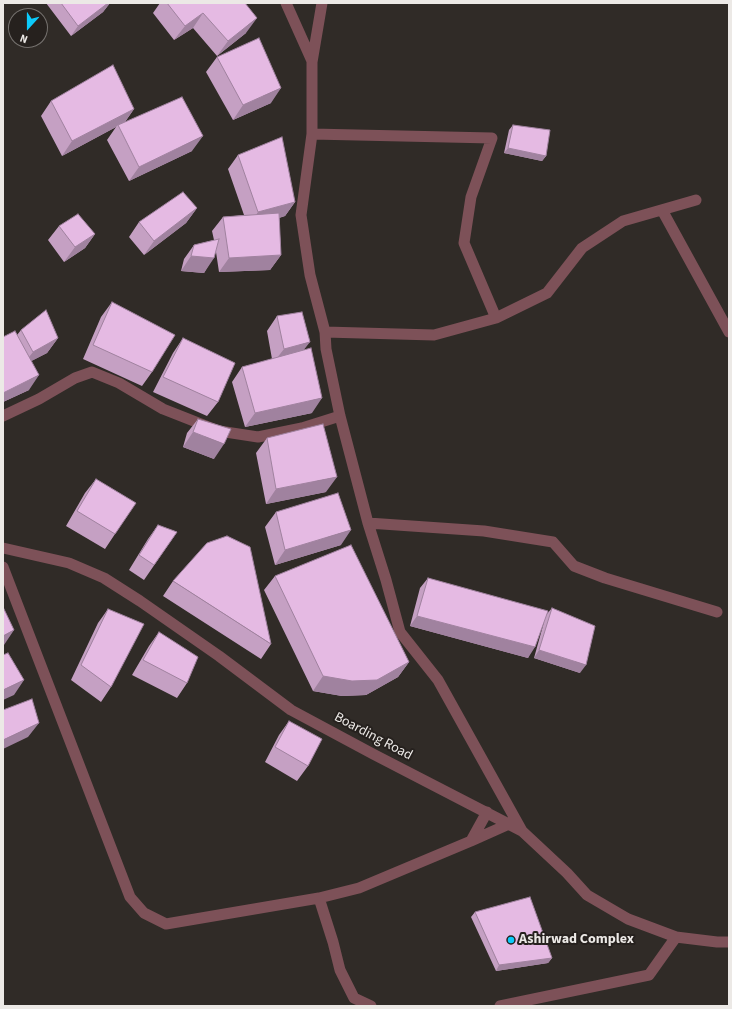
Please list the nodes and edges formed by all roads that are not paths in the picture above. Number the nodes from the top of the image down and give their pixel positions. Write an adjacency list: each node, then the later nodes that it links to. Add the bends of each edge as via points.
1 (286, 3): 3 (street)
2 (322, 3): 3 (street)
3 (312, 62): 4 (street)
4 (312, 134): 7 (street, via 492,138 471,197 464,243); 8 (street, via 301,215 310,275)
5 (696, 200): 6 (street)
6 (662, 210): 7 (street, via 623,221 582,248 547,293); 9 (street)
7 (496, 318): 8 (street, via 434,335)
8 (324, 332): 11 (street)
9 (729, 332)
10 (3, 416): 11 (street, via 75,378 92,372 119,383 163,408 219,431 258,436 302,428)
11 (340, 416): 12 (street)
12 (368, 523): 15 (street, via 484,531 553,542 574,566); 18 (street, via 400,632 438,680)
13 (3, 548): 16 (street, Boarding Road, via 69,563 104,578 219,656 292,710)
14 (3, 567): 20 (street, via 130,897 144,913 166,924)
15 (717, 612)
16 (486, 812): 17 (street, Boarding Road); 19 (street)
17 (509, 824): 18 (street, Boarding Road); 19 (street)
18 (522, 831): 21 (street, Boarding Road, via 587,895 628,919)
19 (472, 841): 20 (street, via 359,888)
20 (319, 898): 23 (street, via 340,970 354,998)
21 (676, 937): 22 (street, Boarding Road); 24 (street, via 649,975)
22 (729, 942)
23 (371, 1006)
24 (500, 1006)

